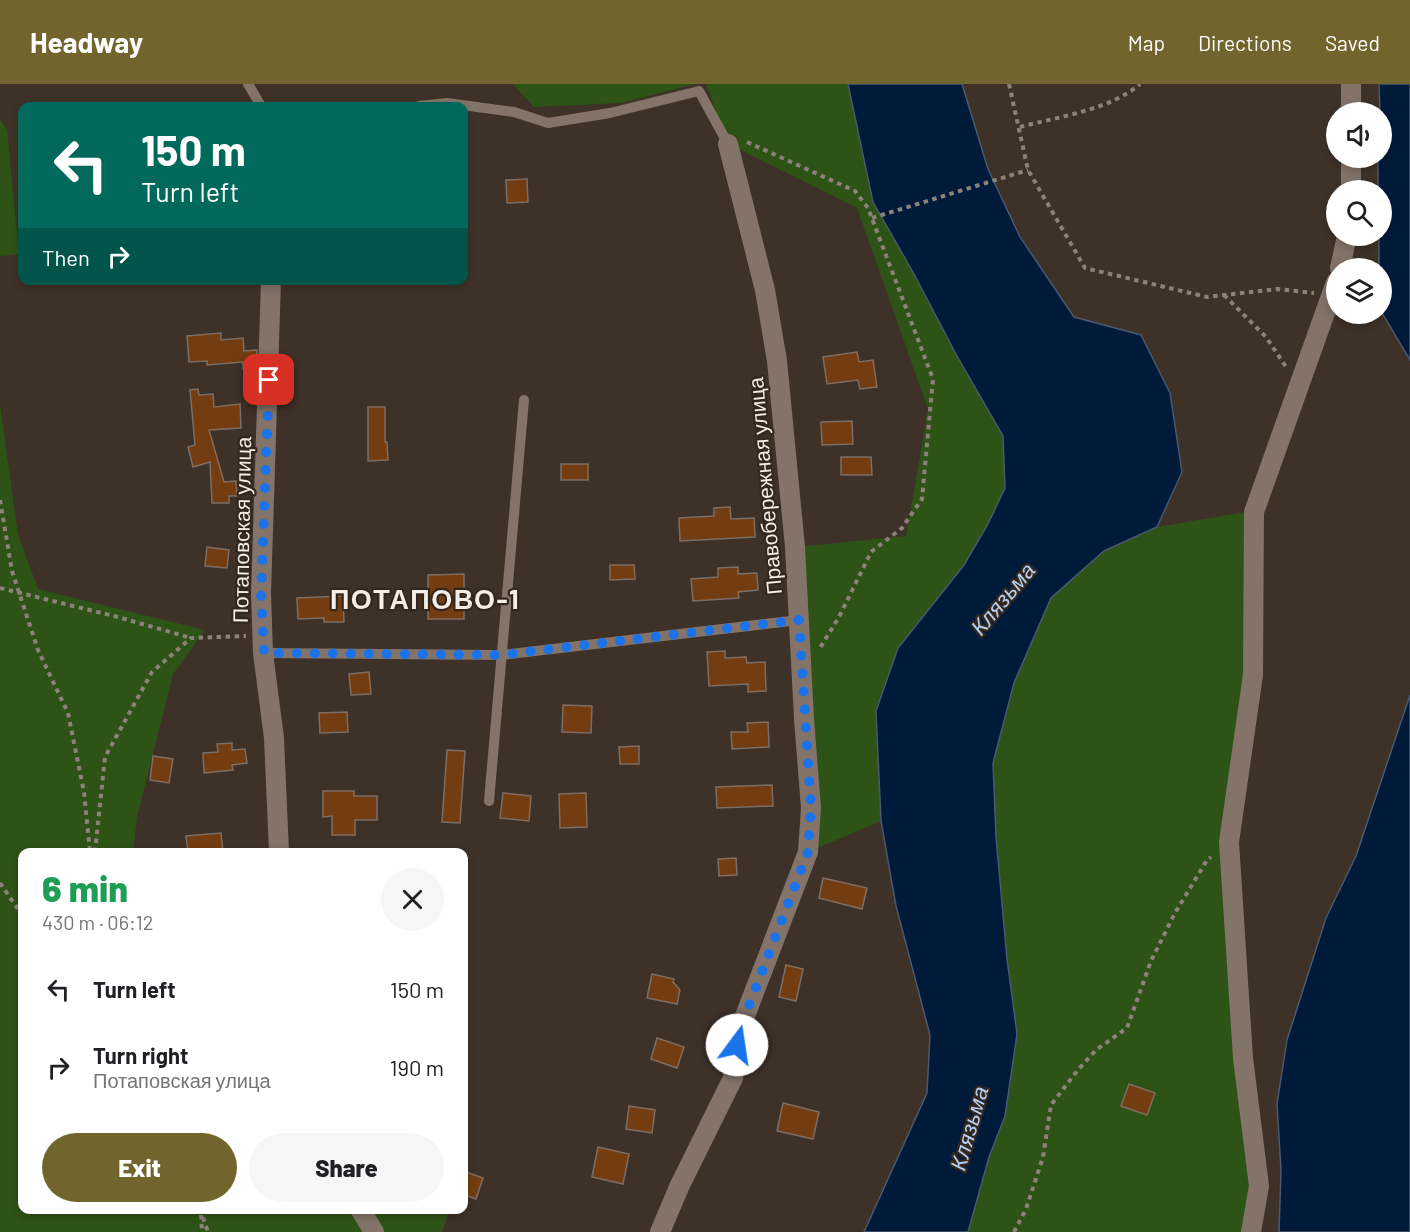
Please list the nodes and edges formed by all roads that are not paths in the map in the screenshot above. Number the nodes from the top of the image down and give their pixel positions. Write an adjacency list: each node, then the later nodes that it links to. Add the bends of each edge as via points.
1 (248, 84): 3 (lane)
2 (1351, 84): 4 (street)
3 (259, 102)
4 (1351, 102)
5 (468, 106): 6 (lane, via 514,112 548,123 610,113 699,91)
6 (724, 137): 10 (street, Правобережная улица, via 765,290 777,361)
7 (271, 285): 11 (street, Потаповская улица, via 261,593)
8 (1326, 313): 18 (street, via 1254,512 1253,675 1229,842 1243,1058 1259,1186)
9 (524, 400): 12 (lane)
10 (799, 620): 12 (lane); 17 (street, Правобережная улица, via 811,808 808,852 740,1029 733,1078)
11 (263, 644): 12 (lane); 14 (street, Потаповская улица, via 274,738)
12 (501, 655): 13 (lane)
13 (489, 801)
14 (279, 848)
15 (363, 1214): 16 (street)
16 (374, 1232)
17 (660, 1232)
18 (1251, 1232)

